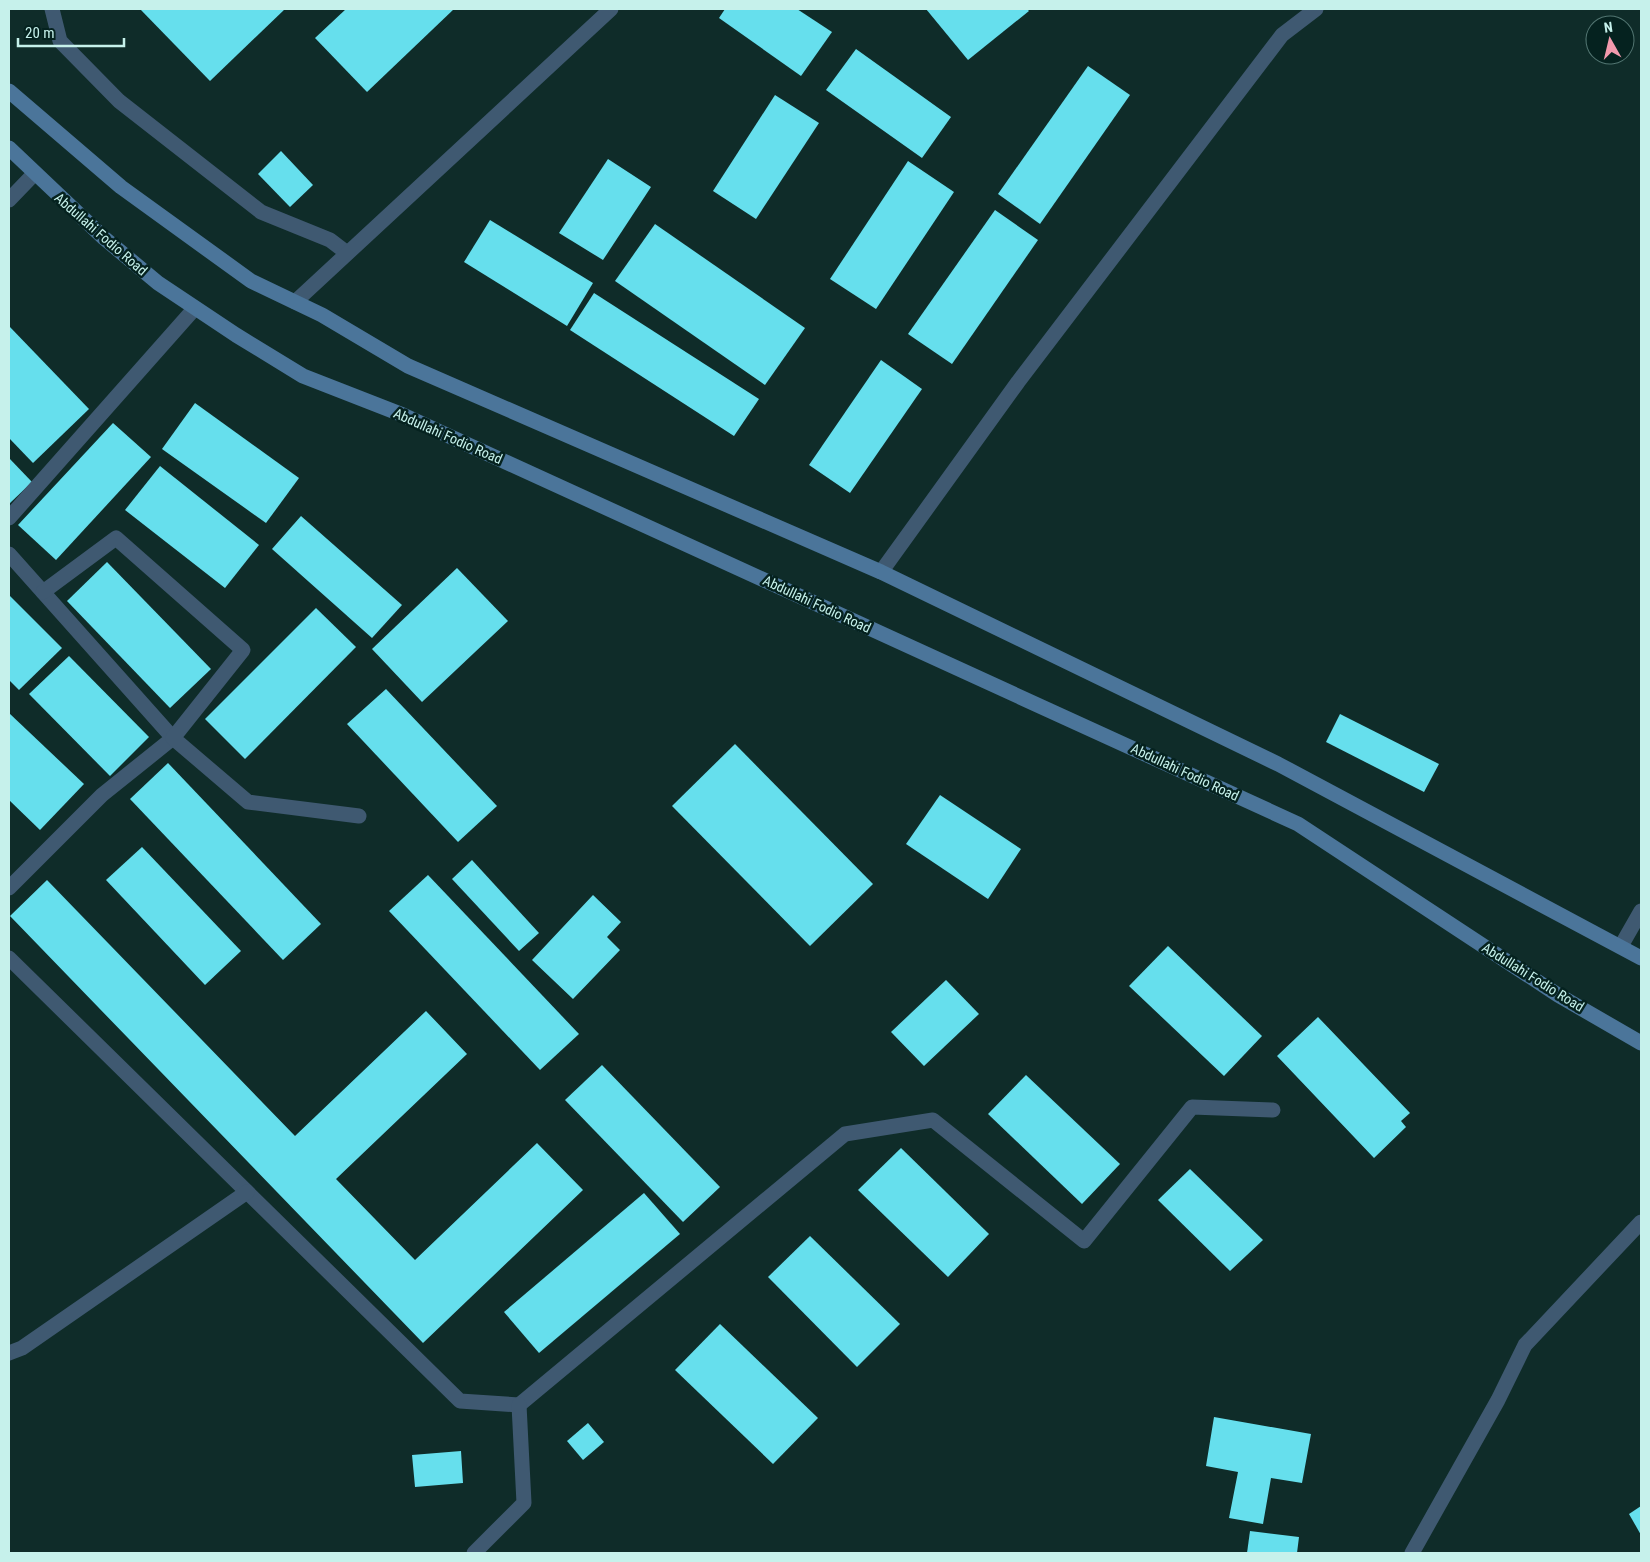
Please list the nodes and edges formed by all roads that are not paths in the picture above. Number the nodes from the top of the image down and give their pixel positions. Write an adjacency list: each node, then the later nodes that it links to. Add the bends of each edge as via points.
1 (52, 9): 8 (street, via 60,41 119,101 261,212 330,240)
2 (610, 9): 8 (street)
3 (1316, 9): 13 (street, via 1282,36 1018,382)
4 (9, 91): 9 (main road, via 121,187 251,280)
5 (9, 148): 6 (main road, Abdullahi Fodio Road)
6 (34, 174): 7 (street); 10 (main road, Abdullahi Fodio Road, via 158,284)
7 (9, 200)
8 (347, 253): 9 (street)
9 (295, 302): 13 (main road, via 408,366)
10 (195, 308): 11 (street); 22 (main road, Abdullahi Fodio Road, via 303,376 403,415 1298,824 1558,995)
11 (9, 518)
12 (9, 554): 14 (street)
13 (881, 572): 19 (main road, via 1278,764)
14 (43, 592): 15 (street); 15 (street, via 116,538 243,650)
15 (173, 738): 16 (street, via 248,802); 17 (street, via 102,795)
16 (359, 816)
17 (9, 888)
18 (1641, 911): 19 (street)
19 (1622, 946): 21 (main road)
20 (9, 958): 24 (street)
21 (1641, 958)
22 (1641, 1043)
23 (1273, 1110): 27 (street, via 1192,1107 1084,1240 933,1120 845,1134)
24 (247, 1192): 26 (street, via 22,1348); 27 (street, via 460,1401)
25 (1641, 1222): 29 (street, via 1525,1345 1498,1400)
26 (9, 1353)
27 (518, 1405): 28 (street, via 524,1503)
28 (474, 1553)
29 (1412, 1553)

